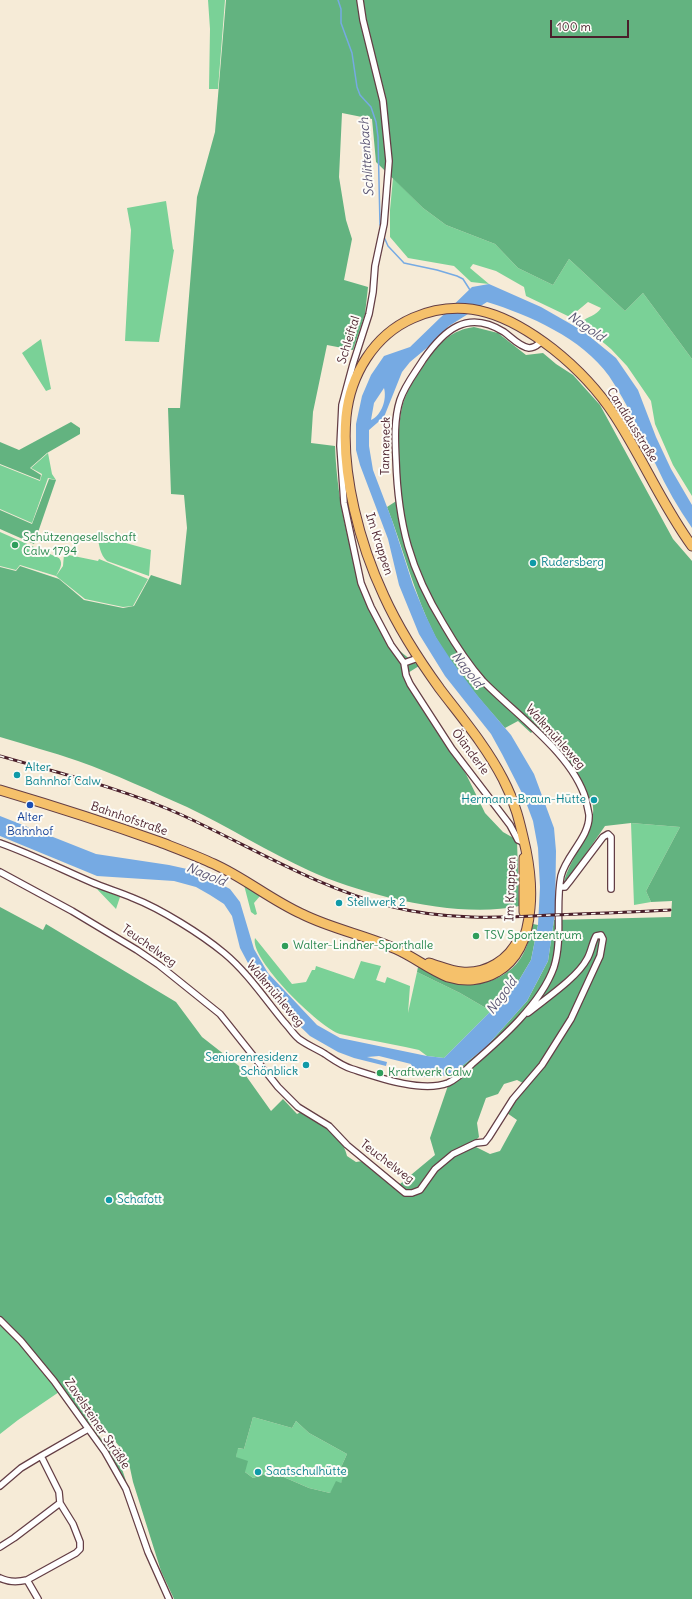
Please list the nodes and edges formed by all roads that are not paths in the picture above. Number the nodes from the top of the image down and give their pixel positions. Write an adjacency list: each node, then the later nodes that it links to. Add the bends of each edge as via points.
1 (360, 0): 7 (street, Schleiftal, via 383,101 389,161 384,224 375,266 373,292 342,405 340,446 344,503 361,583 370,607)
2 (489, 312): 3 (main road, Candidusstraße, via 518,325); 6 (main road, Im Krappen, via 446,309 421,315 398,326 376,344 366,357 353,384 346,415 346,447 352,497 363,542 383,594)
3 (542, 341): 4 (main road, Candidusstraße, via 575,368 600,395 626,434 668,511); 5 (street, Tanneneck, via 539,345 529,348 501,330 484,323 474,322 455,326 431,348 410,379 400,400 395,431 401,519 418,578)
4 (692, 546)
5 (456, 645): 13 (street, Walkmühleweg, via 481,679 533,728 573,771 580,783 590,818 562,872)
6 (418, 658): 7 (street); 10 (main road, Im Krappen, via 478,739 501,775 516,807)
7 (404, 663): 10 (street, Öländerle, via 410,684 443,736 510,825 518,840)
8 (0, 790): 12 (main road, Bahnhofstraße, via 113,825 208,861)
9 (0, 843): 15 (street, Walkmühleweg, via 94,884 136,899 193,932 227,955 299,1039 350,1068 413,1085 448,1083 487,1051)
10 (525, 846): 12 (main road, Im Krappen, via 521,932 511,951 494,965 475,972 451,970 420,961 383,943 328,925 303,915)
11 (0, 872): 15 (street, Teuchelweg, via 72,911 159,965 220,1014 298,1107 329,1126 347,1145 405,1193 420,1190 435,1169 453,1154 485,1142 489,1137 513,1099 542,1065 571,1019 600,956 604,939 601,935 596,936 588,958 577,972)
12 (245, 881)
13 (560, 887): 14 (street, via 565,888 603,837 608,834 611,836 612,846); 15 (street, Walkmühleweg, via 558,951 546,985)
14 (611, 889)
15 (524, 1014)
16 (0, 1320): 17 (street, Zavelsteiner Sträßle, via 54,1381)
17 (88, 1429): 18 (street); 25 (street, Zavelsteiner Sträßle, via 105,1452 126,1489 148,1552)
18 (41, 1456): 19 (street, via 21,1468); 20 (street, via 59,1492)
19 (0, 1486)
20 (60, 1503): 21 (street); 23 (street, via 73,1524 80,1549)
21 (0, 1547)
22 (1, 1579): 23 (street, via 19,1582)
23 (27, 1580): 24 (street)
24 (38, 1599)
25 (169, 1599)

